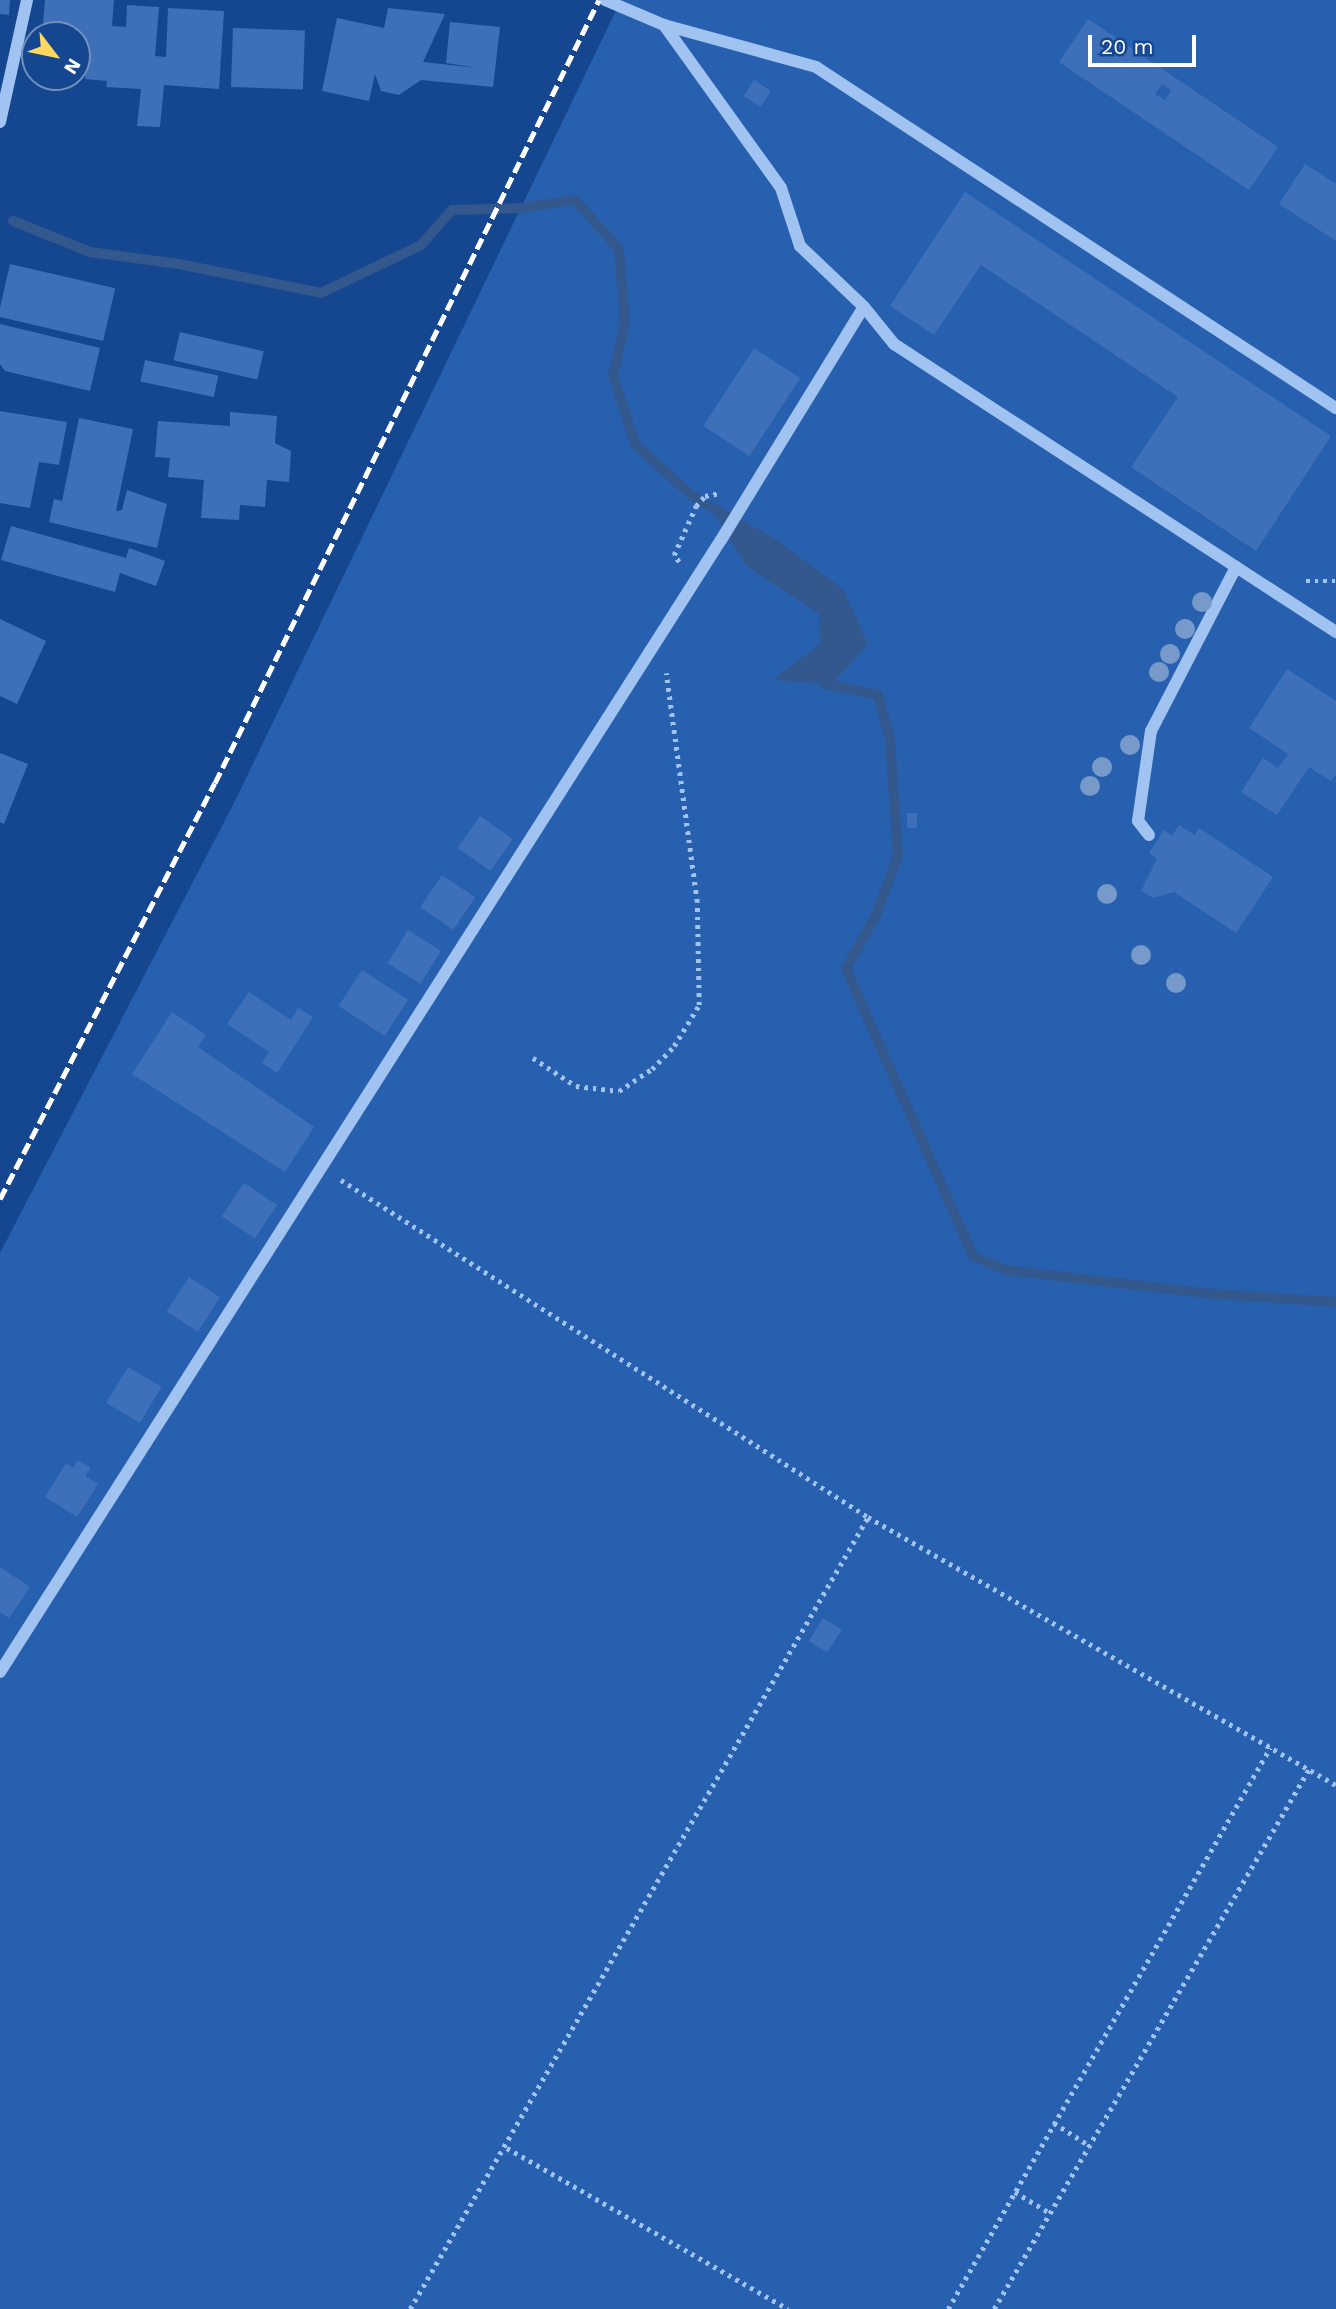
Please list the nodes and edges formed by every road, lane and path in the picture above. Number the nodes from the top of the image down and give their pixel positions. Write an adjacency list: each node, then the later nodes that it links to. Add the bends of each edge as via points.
1 (27, 0): 4 (street)
2 (605, 0): 3 (street)
3 (664, 25): 5 (street, via 781,188 800,246); 6 (street, via 816,67)
4 (0, 122)
5 (864, 307): 7 (street, via 894,344); 9 (street)
6 (1336, 408)
7 (1236, 567): 8 (street); 10 (street, via 1151,731 1138,821)
8 (1336, 632)
9 (661, 634): 11 (path, via 697,902 699,1005 674,1046 652,1069 619,1091 576,1086); 12 (street)
10 (1149, 835)
11 (533, 1058)
12 (322, 1167): 13 (path); 14 (street)
13 (868, 1517): 15 (path); 20 (path)
14 (0, 1672)
15 (1270, 1748): 16 (path); 18 (path)
16 (1308, 1769): 17 (path); 19 (path)
17 (1336, 1785)
18 (1054, 2123): 19 (path); 21 (path)
19 (1090, 2146): 22 (path)
20 (507, 2148): 23 (path); 24 (path)
21 (1015, 2192): 22 (path); 25 (path)
22 (1050, 2213): 26 (path)
23 (410, 2309)
24 (788, 2309)
25 (948, 2309)
26 (994, 2309)

